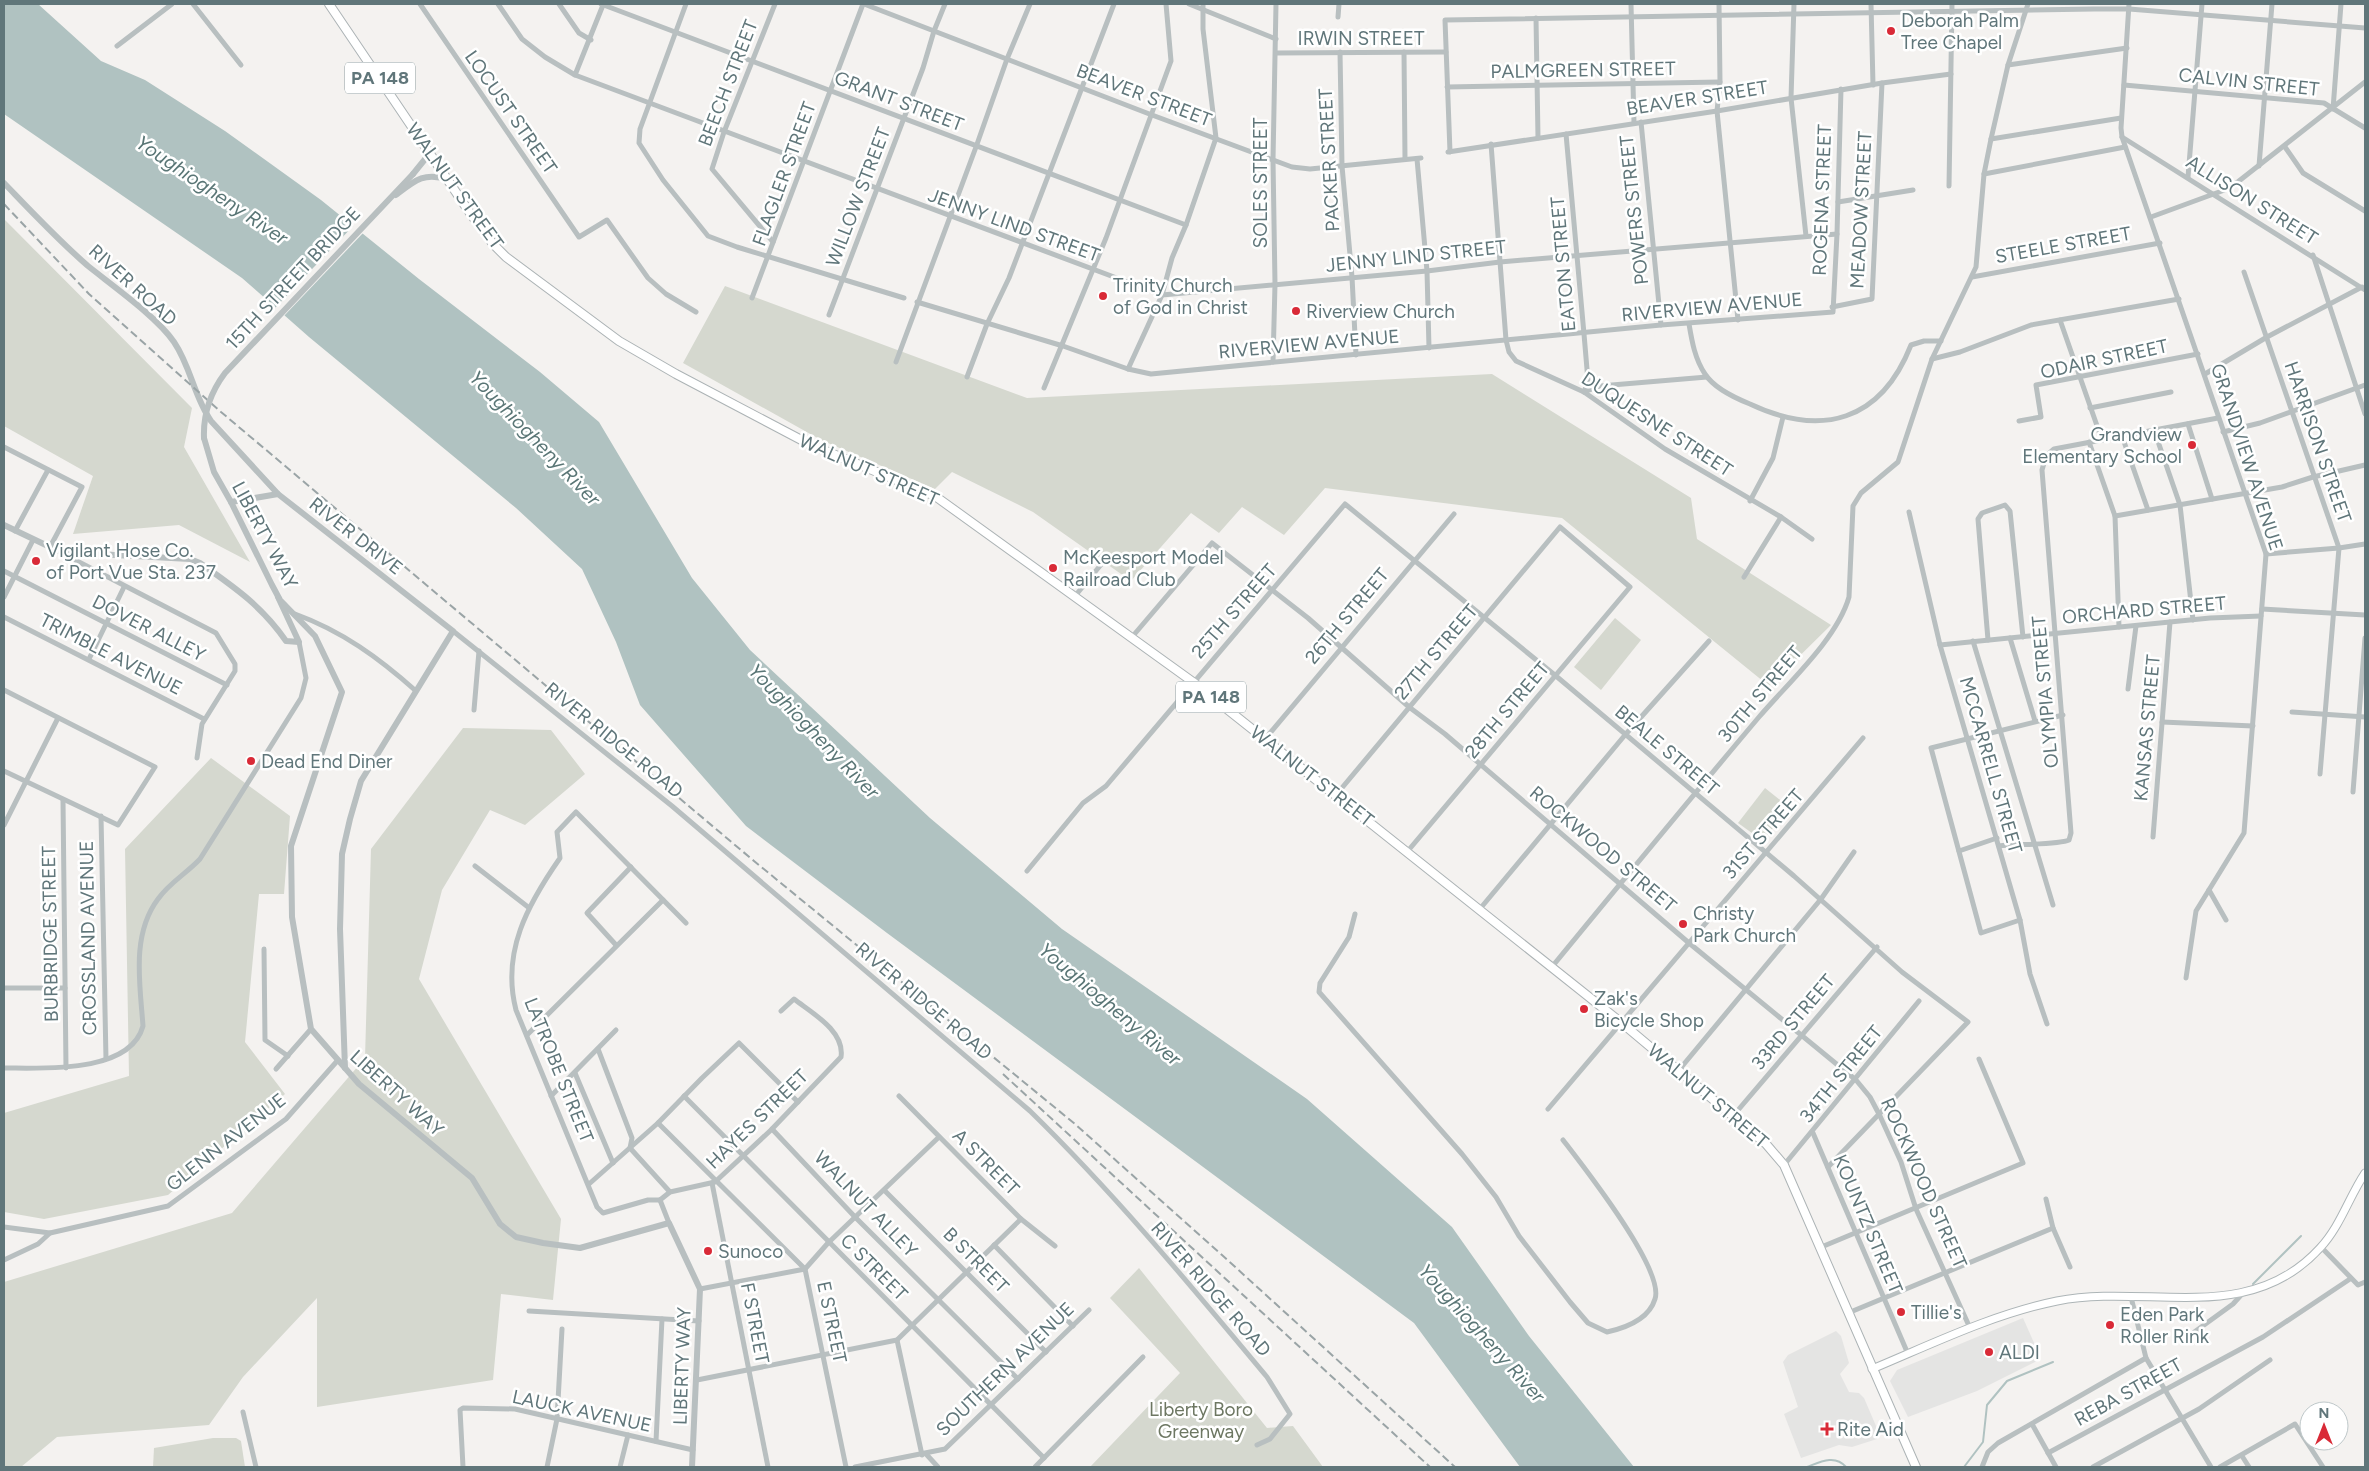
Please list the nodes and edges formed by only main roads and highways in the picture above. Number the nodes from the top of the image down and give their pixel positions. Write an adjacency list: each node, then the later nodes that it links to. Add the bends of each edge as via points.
1 (328, 4): 3 (main road, WALNUT STREET / PA 148, via 483,231 506,257 618,341 809,444 935,496 1193,682 1623,1024 1766,1144 1784,1165)
2 (2365, 1173): 3 (main road, via 2333,1232 2321,1247 2304,1264 2260,1289 2216,1298 2096,1297 2058,1301 1970,1328)
3 (1872, 1369): 4 (main road, WALNUT STREET / PA 148)
4 (1916, 1467)

